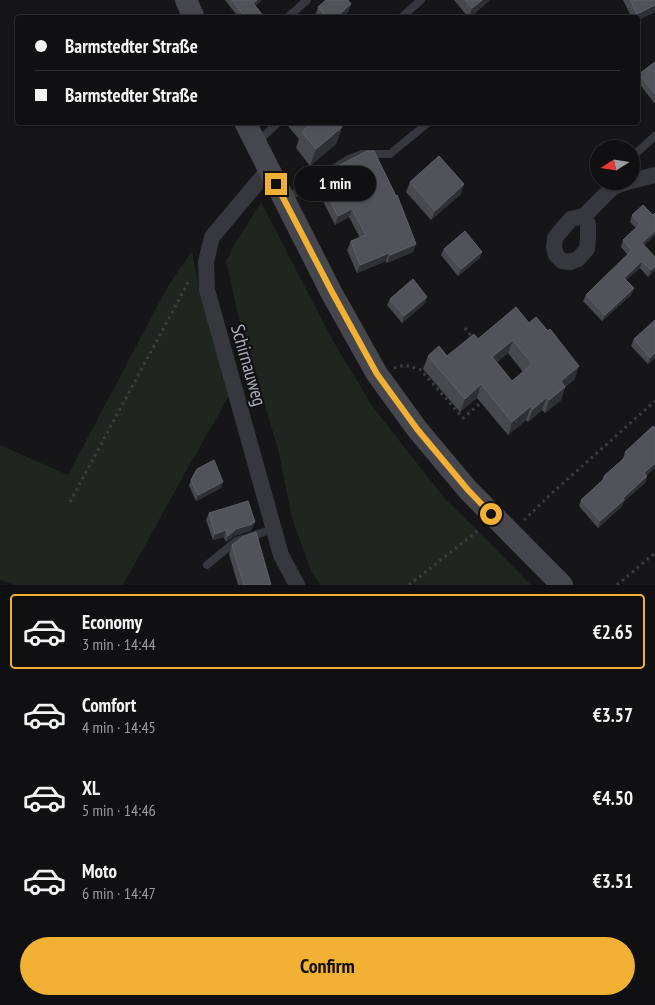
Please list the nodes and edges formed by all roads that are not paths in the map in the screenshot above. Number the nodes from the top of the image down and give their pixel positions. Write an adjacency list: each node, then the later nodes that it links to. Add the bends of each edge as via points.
1 (186, 0): 4 (main road)
2 (308, 0): 5 (lane)
3 (421, 0): 6 (lane)
4 (193, 15)
5 (290, 15)
6 (404, 15)
7 (247, 125): 11 (main road)
8 (276, 125): 11 (lane)
9 (425, 125): 17 (lane, via 390,154 362,154 349,159)
10 (655, 136): 12 (lane)
11 (255, 143): 13 (main road)
12 (640, 149)
13 (269, 169): 17 (main road); 19 (street, Schirnauweg, via 212,237 206,262 207,290)
14 (655, 175): 15 (street)
15 (640, 178)
16 (610, 190): 18 (street)
17 (284, 200): 22 (main road, via 377,374 468,490)
18 (584, 216)
19 (274, 529): 20 (lane, via 236,541); 21 (street, Schirnauweg, via 281,555)
20 (207, 565)
21 (298, 585)
22 (562, 585)

